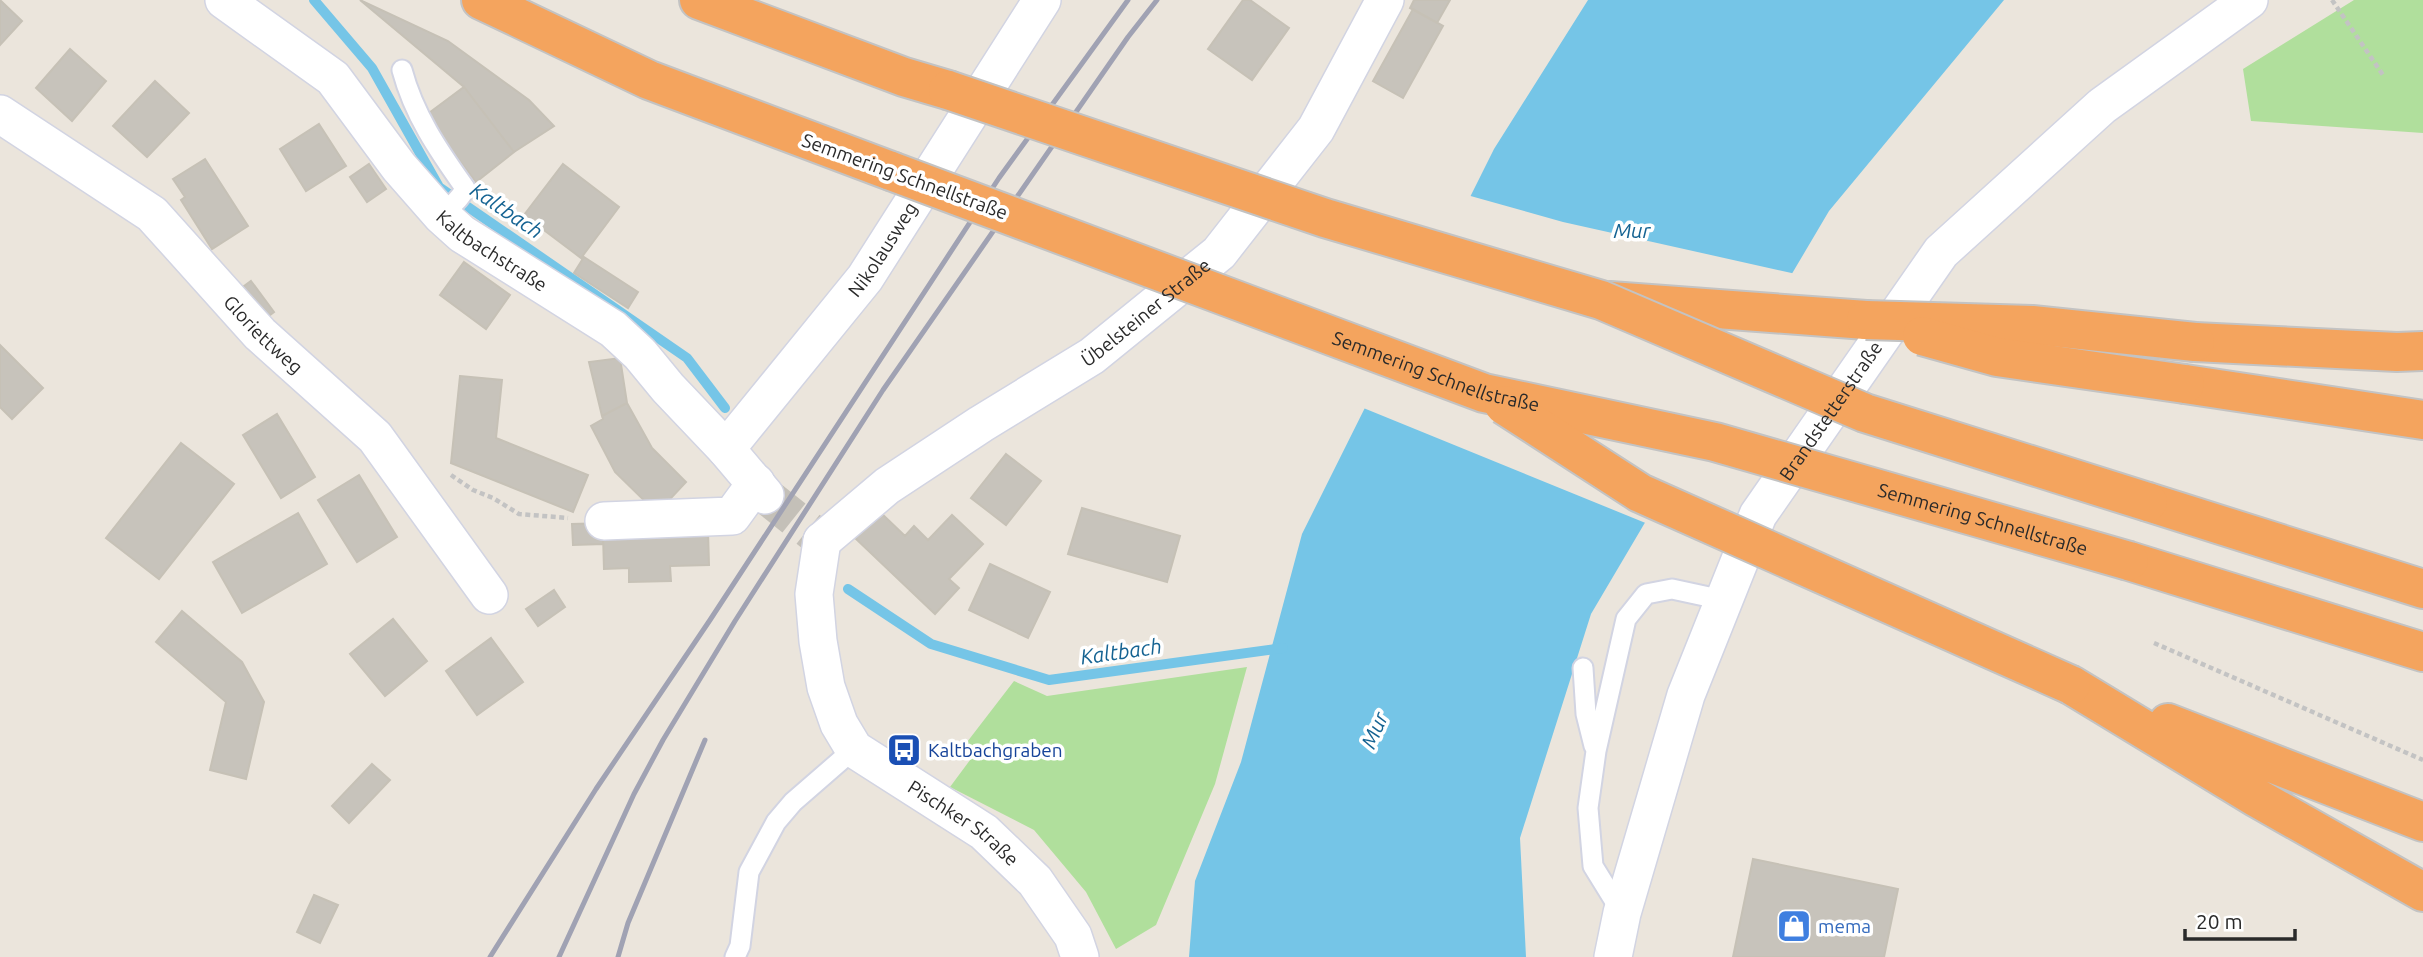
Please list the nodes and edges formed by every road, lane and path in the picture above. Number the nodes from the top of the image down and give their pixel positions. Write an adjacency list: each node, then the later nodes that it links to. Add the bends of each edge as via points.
1 (224, 0): 11 (street, Kaltbachstraße, via 333,78 399,167)
2 (481, 0): 15 (highway, Semmering Schnellstraße, bridge, via 649,80)
3 (699, 0): 12 (highway, bridge, via 904,77 1325,218)
4 (1042, 0): 17 (street, Nikolausweg, via 865,278)
5 (1385, 0): 19 (street, Übelsteiner Straße, via 1316,129 1219,253 1092,356 887,485)
6 (2249, 0): 22 (street, Brandstetterstraße, via 2102,106 1941,252 1758,515)
7 (2332, 0): 9 (path)
8 (402, 70): 11 (lane, via 427,131 465,188)
9 (2383, 75)
10 (0, 114): 21 (street, Gloriettweg, via 152,214 260,334 375,437)
11 (452, 205): 17 (street, Kaltbachstraße, via 463,233 613,329)
12 (1601, 300): 13 (highway, bridge); 20 (highway, bridge, via 1865,413)
13 (1866, 320): 14 (highway, bridge, via 2032,325 2195,342); 16 (highway, bridge, via 1997,357)
14 (2423, 351)
15 (1484, 393): 24 (highway, Semmering Schnellstraße, bridge, via 1715,442 2129,561); 26 (highway, bridge, via 1640,493)
16 (2423, 420)
17 (726, 449): 18 (street, Kaltbachstraße, via 761,489 732,516)
18 (604, 521)
19 (818, 538): 27 (street, Pischker Straße, via 814,594 818,641 826,687)
20 (2423, 589)
21 (489, 595)
22 (1723, 600): 28 (lane, via 1672,589 1646,594 1639,602 1626,619); 32 (street, Brandstetterstraße, via 1686,695)
23 (2154, 643): 29 (path)
24 (2423, 652)
25 (1583, 668): 28 (lane, via 1586,714)
26 (2071, 685): 30 (highway); 31 (highway)
27 (854, 749): 33 (lane, via 776,822 749,872); 34 (street, Pischker Straße, via 984,832 1035,881 1073,936)
28 (1596, 751): 32 (lane, via 1588,808 1593,866)
29 (2423, 760)
30 (2423, 822)
31 (2423, 892)
32 (1622, 914): 35 (street, Brandstetterstraße)
33 (741, 953)
34 (1080, 957)
35 (1613, 957)

